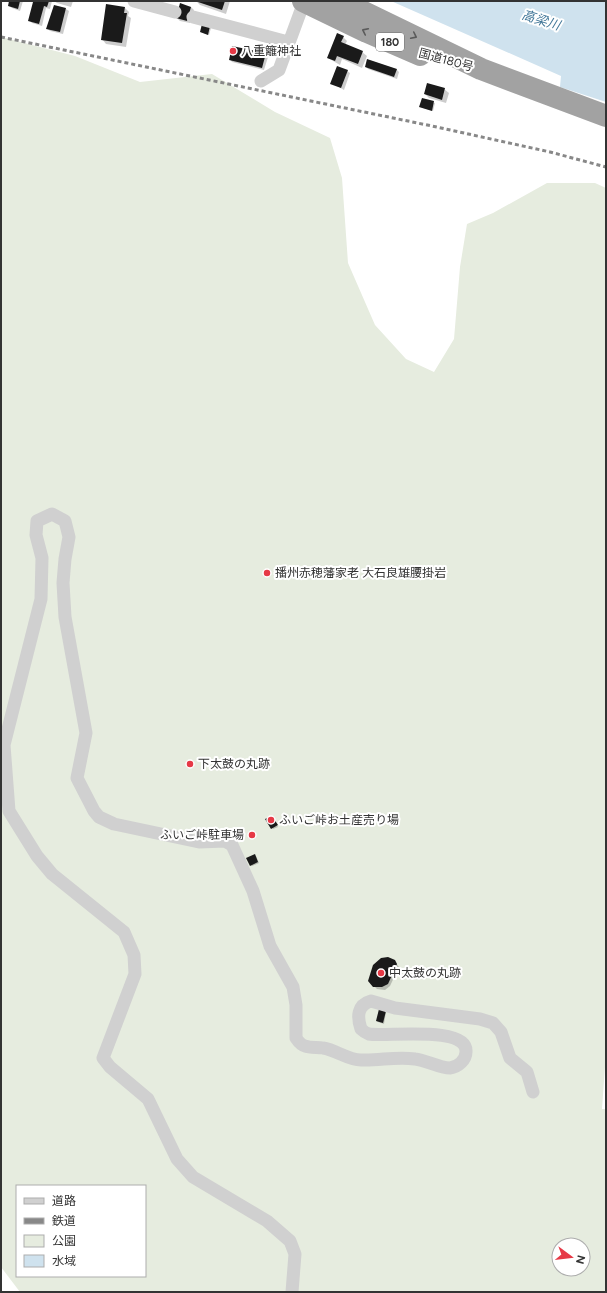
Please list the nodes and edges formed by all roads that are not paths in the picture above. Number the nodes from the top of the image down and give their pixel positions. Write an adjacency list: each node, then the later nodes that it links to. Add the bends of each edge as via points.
1 (134, 1): 4 (street)
2 (304, 1): 6 (street); 7 (highway, 国道180号 / 180, one-way to 2, via 429,58 367,32)
3 (341, 1): 7 (highway, 国道180号 / 180, one-way to 7)
4 (175, 12)
5 (193, 17): 6 (street)
6 (288, 42): 8 (street, via 279,70)
7 (481, 69): 9 (highway, 国道180号 / 180)
8 (261, 82)
9 (606, 116)
10 (533, 1092): 11 (street, via 527,1072 510,1058 501,1032 493,1023 480,1019 395,1008 371,1001 362,1006 358,1021 361,1029 367,1034 423,1034 462,1041 466,1046 463,1061 450,1068 426,1060 399,1056 360,1060 324,1048 305,1046 296,1038 293,987 270,946 253,891 232,845 225,841 199,842 114,824 99,817 77,778 86,733 65,617 64,577 69,537 65,520 52,514 37,521 36,535 42,558 41,599 4,745 8,811 52,874 124,932 134,955 135,974 103,1058 148,1099 177,1159 193,1177 267,1221 290,1241 295,1254)
11 (292, 1292)

